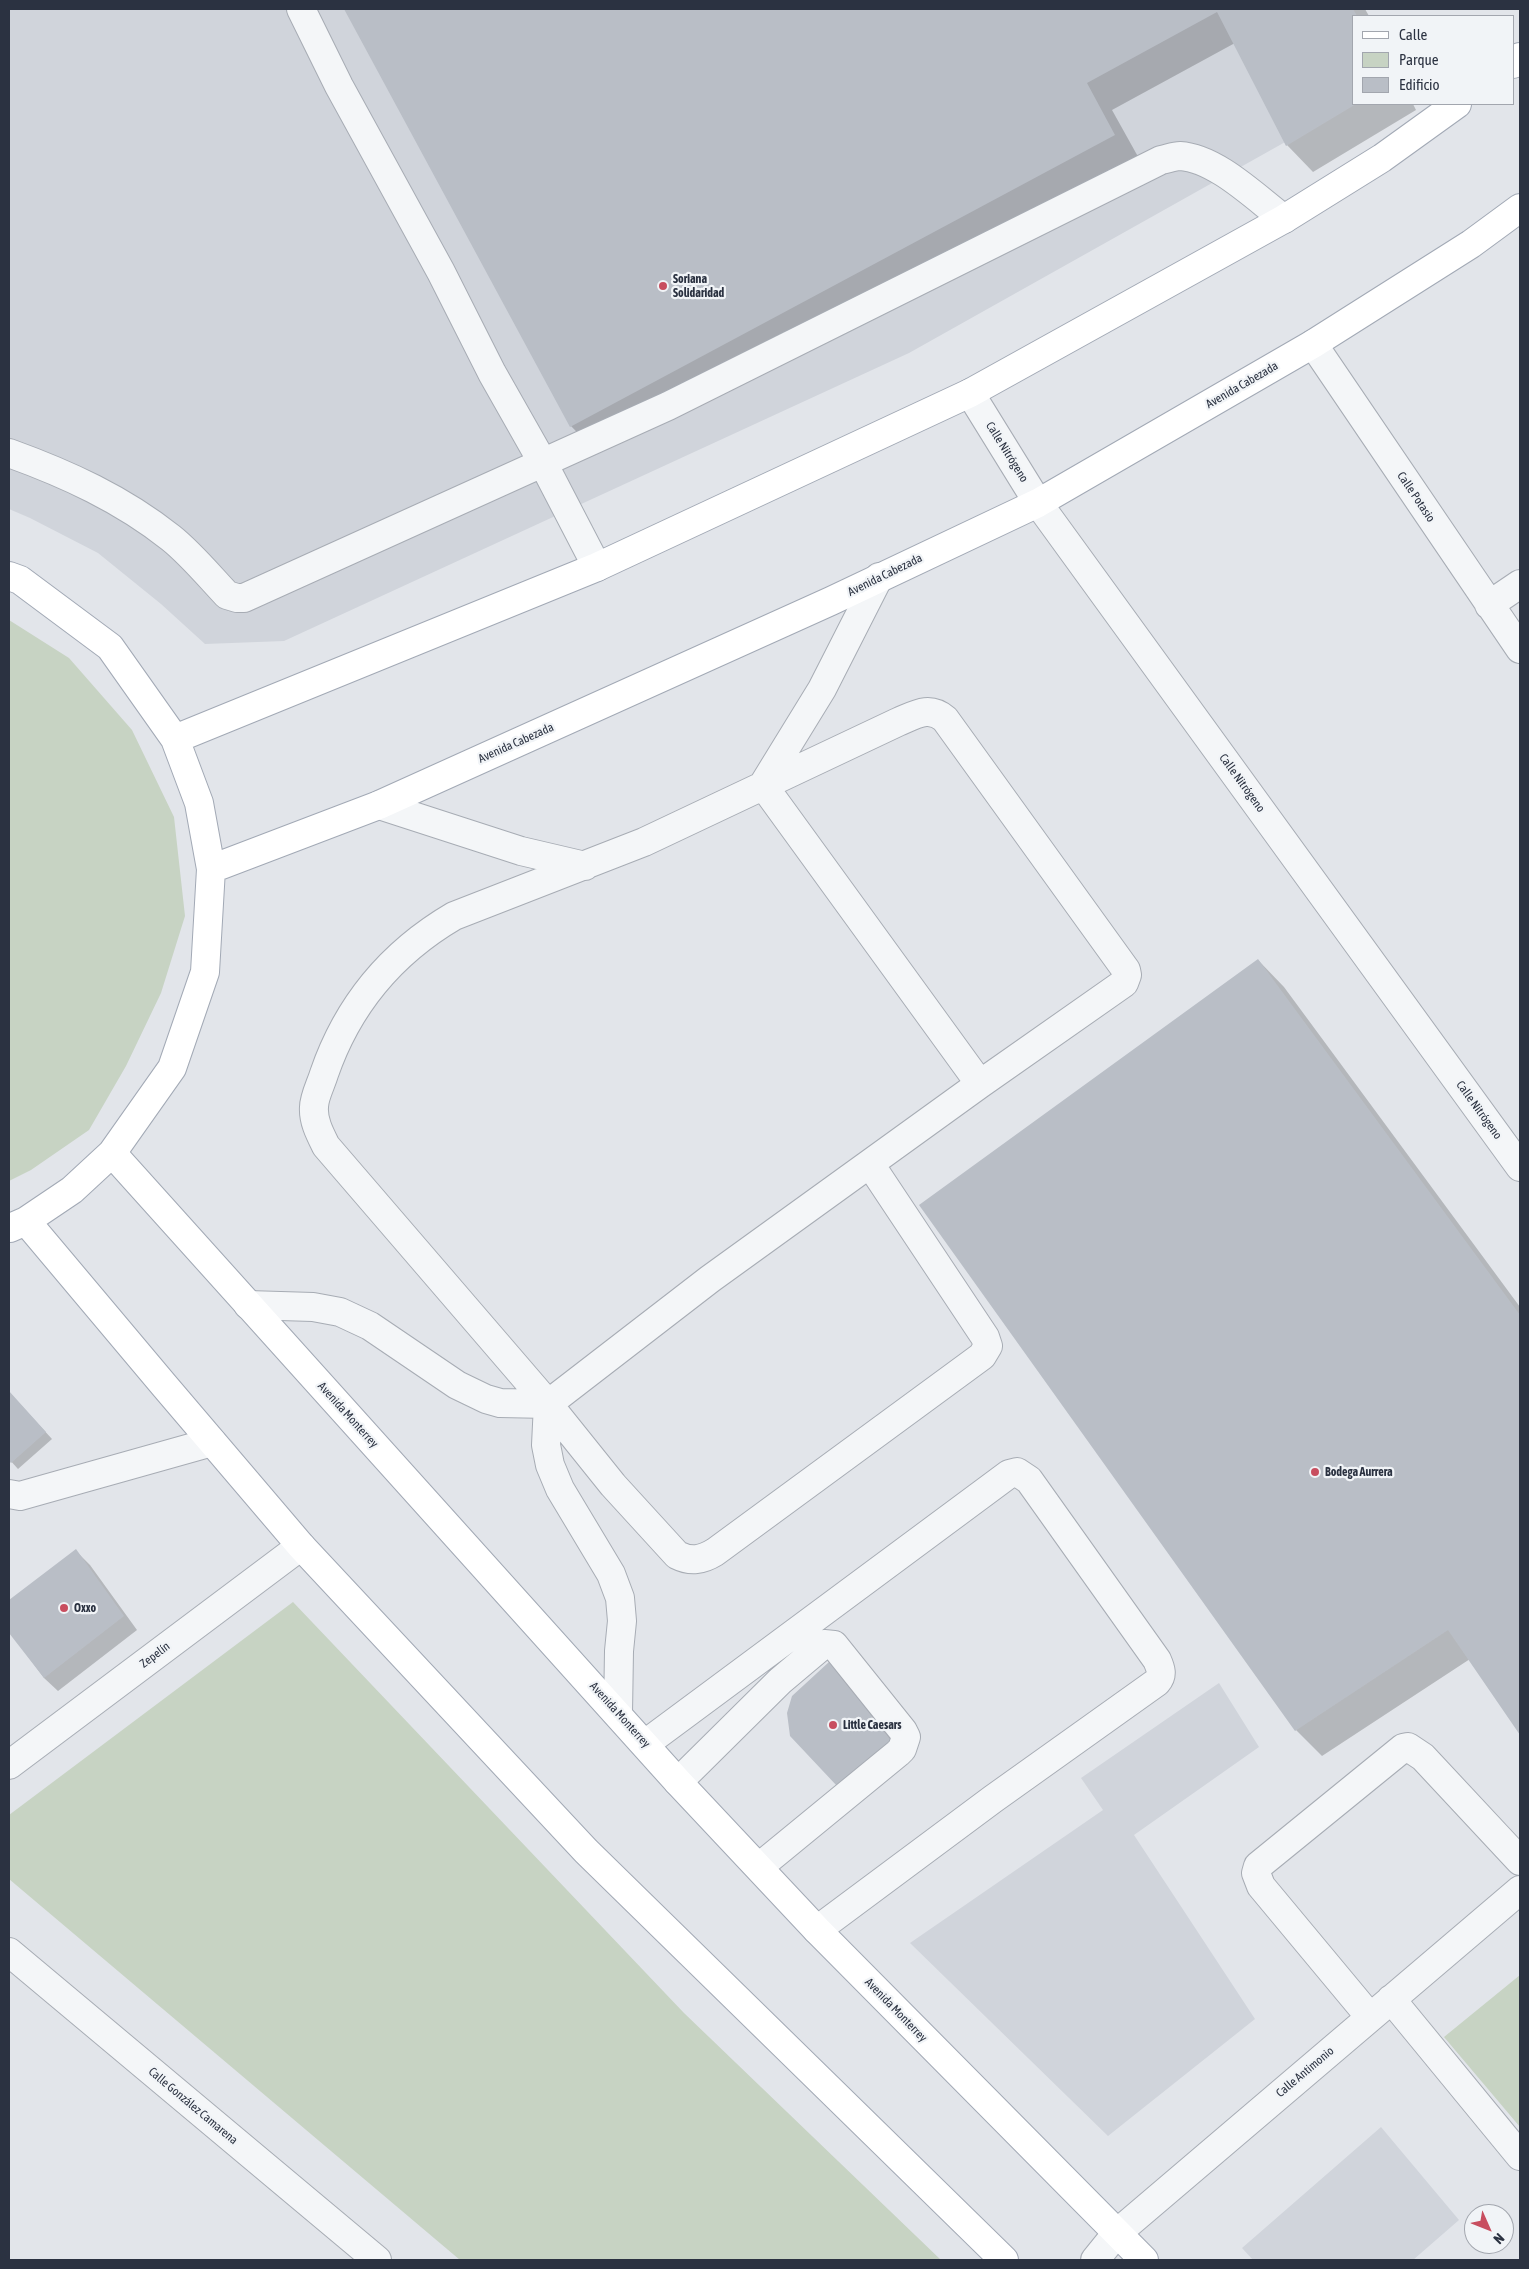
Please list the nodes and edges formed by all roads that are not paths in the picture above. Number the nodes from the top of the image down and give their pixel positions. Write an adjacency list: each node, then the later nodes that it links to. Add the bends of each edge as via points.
1 (301, 9): 8 (street, via 339,86)
2 (1456, 105): 4 (main road, via 1382,158)
3 (1520, 208): 5 (main road, Avenida Cabezada, via 1471,244)
4 (1284, 219): 6 (main road); 8 (street, via 1201,160 1179,156 1161,160 668,406)
5 (1314, 344): 9 (main road, Avenida Cabezada); 14 (street, Calle Potasio)
6 (970, 393): 9 (street, Calle Nitrógeno); 10 (main road)
7 (9, 453): 8 (street, via 54,469 120,501 172,539 228,595 238,598 249,596)
8 (543, 463): 10 (street)
9 (1038, 503): 12 (main road, Avenida Cabezada); 24 (street, Calle Nitrógeno)
10 (597, 568): 16 (main road)
11 (9, 576): 16 (main road, via 20,580 110,647)
12 (879, 577): 17 (street, via 822,689); 18 (main road, Avenida Cabezada)
13 (1520, 584): 14 (street)
14 (1489, 605): 15 (street, Calle Potasio)
15 (1520, 649)
16 (174, 739): 20 (main road, via 199,803)
17 (762, 785): 19 (street, via 644,842); 21 (street); 21 (street, via 925,711 945,719 1127,975 1120,986)
18 (379, 804): 19 (street, via 522,851); 20 (main road, Avenida Cabezada)
19 (585, 866): 27 (street, via 454,916 410,946 372,984 347,1024 328,1062 314,1106 317,1128 326,1146)
20 (211, 870): 22 (main road, via 205,972 172,1068)
21 (980, 1084): 23 (street)
22 (112, 1153): 25 (main road, via 72,1190); 26 (main road, Avenida Monterrey)
23 (870, 1164): 27 (street, via 710,1280); 27 (street, via 985,1337 988,1346 982,1356 715,1552 696,1560 677,1555)
24 (1520, 1167)
25 (18, 1225): 28 (main road)
26 (248, 1305): 27 (street, via 313,1307 340,1312 370,1326 457,1385 486,1399 500,1403); 31 (main road, Avenida Monterrey)
27 (548, 1404): 31 (street, via 546,1445 550,1465 560,1490 607,1566 620,1598)
28 (212, 1442): 29 (street, via 20,1496); 30 (main road)
29 (9, 1494)
30 (301, 1546): 33 (street, Zepelín); 45 (main road, via 586,1850)
31 (618, 1713): 32 (main road, Avenida Monterrey)
32 (646, 1744): 34 (main road, Avenida Monterrey); 38 (street, via 1009,1474 1017,1472 1029,1480 1157,1660 1161,1678)
33 (9, 1764)
34 (678, 1782): 36 (main road, Avenida Monterrey); 36 (street, via 780,1681 824,1644 834,1645 903,1731 905,1743 898,1753)
35 (1520, 1861): 41 (street, via 1423,1757 1408,1747 1258,1866 1256,1873 1260,1886)
36 (760, 1867): 38 (main road, Avenida Monterrey)
37 (1520, 1890): 40 (street, Calle Antimonio)
38 (817, 1930): 43 (main road, Avenida Monterrey)
39 (9, 1952): 44 (street, Calle González Camarena)
40 (1391, 2000): 41 (street, Calle Antimonio); 42 (street)
41 (1370, 2017): 43 (street, Calle Antimonio)
42 (1520, 2156)
43 (1116, 2234): 46 (street, Calle Antimonio); 47 (main road, Avenida Monterrey)
44 (378, 2260)
45 (1004, 2260)
46 (1095, 2260)
47 (1144, 2260)

